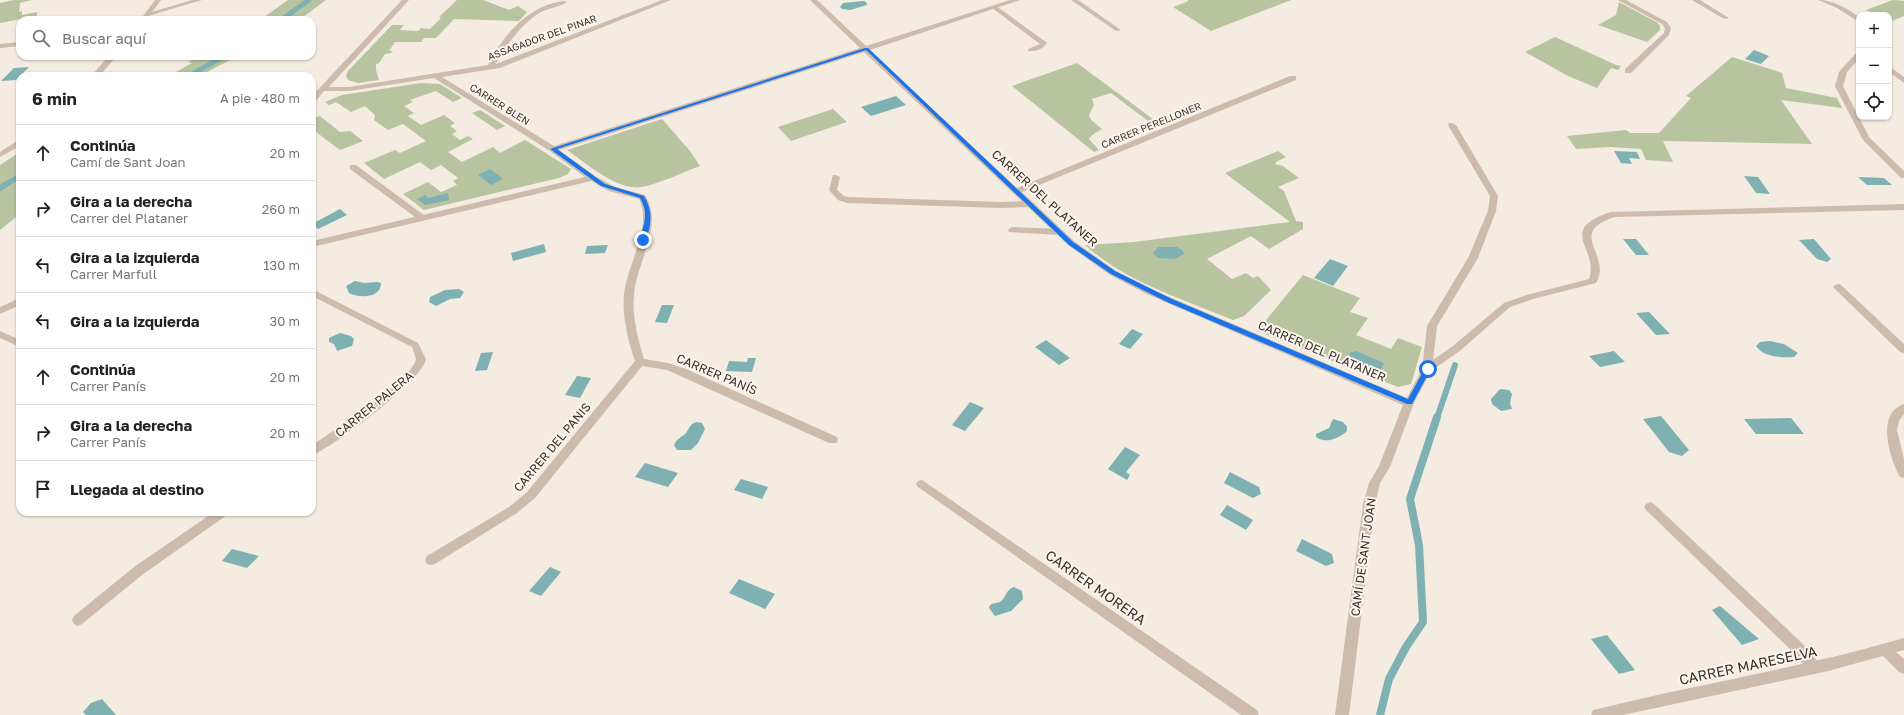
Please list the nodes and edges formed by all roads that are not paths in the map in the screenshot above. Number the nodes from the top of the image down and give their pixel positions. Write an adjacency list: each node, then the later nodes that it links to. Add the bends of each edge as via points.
1 (158, 0): 13 (street)
2 (199, 0): 13 (street)
3 (406, 0): 30 (street)
4 (668, 0): 23 (street, ASSAGADOR DEL PINAR)
5 (813, 0): 19 (street, CARRER DEL PLATANER)
6 (1016, 0): 12 (street)
7 (1074, 0): 16 (street)
8 (1621, 0): 24 (street, via 1665,23 1668,28 1667,34)
9 (1695, 0): 14 (street)
10 (1821, 0): 15 (street)
11 (564, 2): 23 (street, via 540,10 530,17)
12 (994, 7): 19 (street); 20 (street, via 1044,43)
13 (148, 14)
14 (1726, 18)
15 (1856, 18)
16 (1118, 30)
17 (16, 44): 18 (street)
18 (0, 46)
19 (866, 49): 34 (street); 40 (street, CARRER DEL PLATANER)
20 (1030, 50)
21 (1856, 58): 37 (street, via 1842,73 1839,86 1866,138)
22 (109, 60): 26 (street)
23 (490, 68): 27 (street, ASSAGADOR DEL PINAR)
24 (1628, 71)
25 (1892, 71): 29 (street)
26 (99, 72)
27 (436, 76): 30 (street, ASSAGADOR DEL PINAR); 34 (street, CARRER BLEN)
28 (1293, 78): 40 (street, CARRER PERELLONER)
29 (1904, 81)
30 (324, 89): 31 (street)
31 (316, 96)
32 (1452, 124): 55 (street, CAMÍ DE SANT JOAN, via 1494,196 1492,211 1473,258 1432,326)
33 (16, 146): 35 (street)
34 (553, 149): 39 (street, CARRER BLEN)
35 (0, 156)
36 (353, 167): 43 (street)
37 (1904, 176)
38 (836, 177): 41 (street, via 833,190 847,200)
39 (592, 178): 43 (street); 54 (street, via 612,189 642,197 648,207 643,240 630,286 630,322)
40 (1016, 191): 41 (street, CARRER DEL PLATANER)
41 (1031, 204): 45 (street, CARRER DEL PLATANER)
42 (1904, 207): 55 (street, via 1604,216 1593,223 1588,231 1587,242 1597,272 1593,281 1507,305)
43 (422, 218): 46 (street)
44 (1012, 230): 45 (street)
45 (1059, 232): 56 (street, CARRER DEL PLATANER, via 1098,263 1150,292)
46 (316, 243)
47 (1838, 287): 53 (street)
48 (316, 294): 59 (street, CARRER PALERA, via 415,345 421,354 421,360 415,371 397,389)
49 (16, 303): 50 (street)
50 (0, 312)
51 (0, 334): 52 (street)
52 (16, 342)
53 (1904, 350)
54 (640, 362): 58 (street, CARRER PANÍS, via 682,372); 64 (street, CARRER DEL PANIS, via 531,495 513,510)
55 (1428, 369): 56 (street, CAMÍ DE SANT JOAN)
56 (1409, 402): 72 (street, CAMÍ DE SANT JOAN, via 1384,467 1375,483 1369,504)
57 (1904, 408): 60 (street, via 1894,418 1892,429)
58 (833, 440)
59 (316, 448)
60 (1904, 474)
61 (922, 484): 71 (street, CARRER MORERA)
62 (1650, 507): 68 (street, via 1796,646)
63 (217, 516): 65 (street, via 138,572)
64 (431, 560)
65 (78, 620)
66 (1904, 644): 67 (street, CARRER MARESELVA)
67 (1885, 650): 68 (street, CARRER MARESELVA); 69 (street)
68 (1815, 668): 70 (street, CARRER MARESELVA)
69 (1904, 668)
70 (1633, 711): 73 (street, CARRER MARESELVA)
71 (1252, 715)
72 (1342, 715)
73 (1598, 715)

